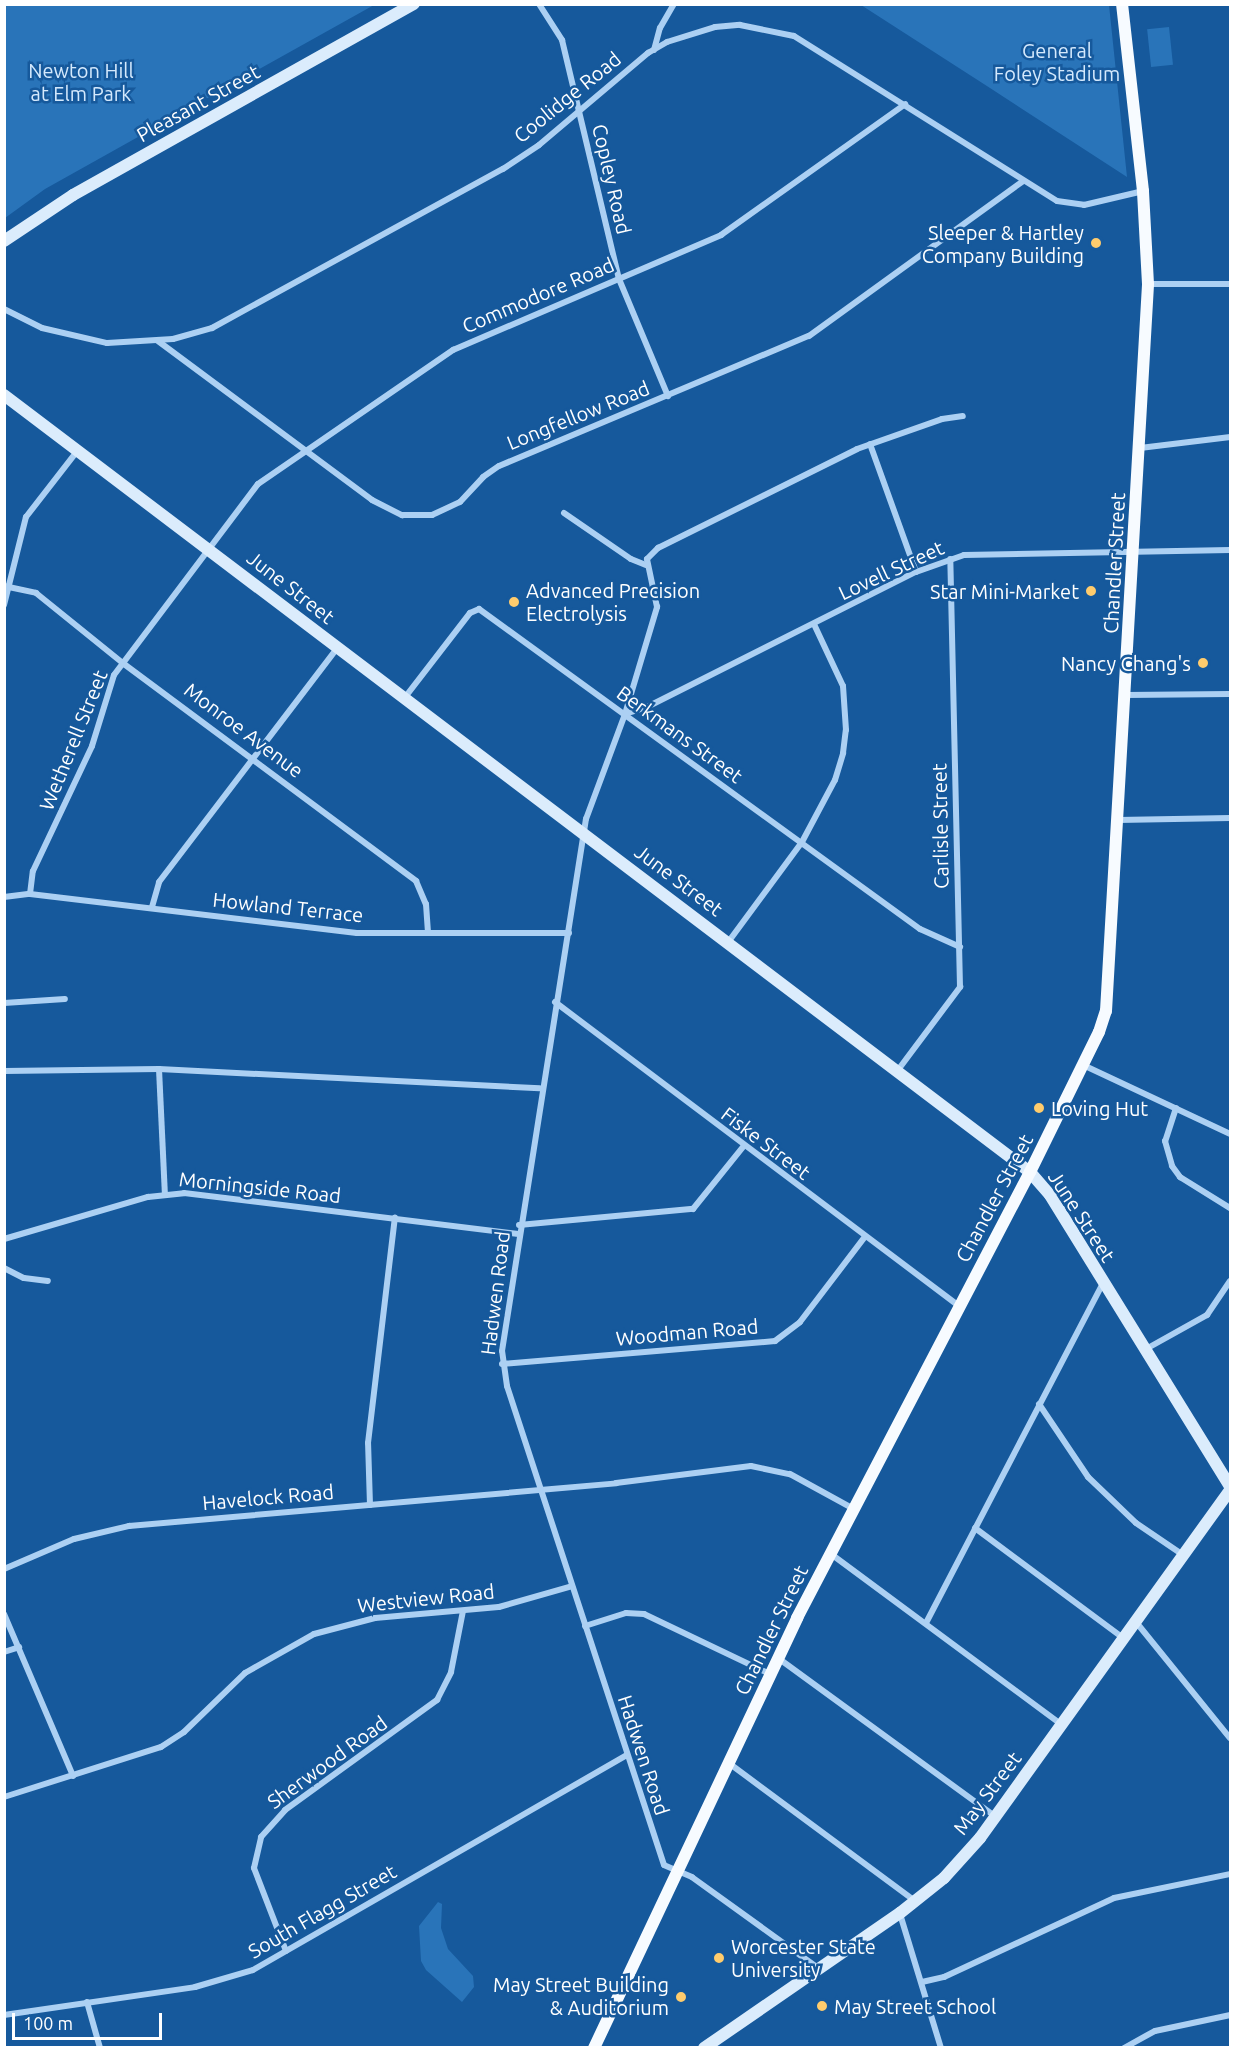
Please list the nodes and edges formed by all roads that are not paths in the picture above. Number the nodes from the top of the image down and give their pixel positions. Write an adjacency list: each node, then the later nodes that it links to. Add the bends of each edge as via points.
1 (414, 4): 10 (street, Pleasant Street, via 73,195)
2 (539, 4): 7 (street, Copley Road, via 562,40)
3 (674, 4): 5 (street, via 660,28)
4 (1122, 4): 9 (main road, Chandler Street)
5 (654, 50): 6 (street, Coolidge Road, via 716,27 768,28 794,36); 7 (street, Coolidge Road)
6 (905, 104): 8 (street, Coolidge Road); 11 (street, Commodore Road, via 721,235)
7 (579, 112): 11 (street, Copley Road); 15 (street, Coolidge Road, via 503,169 255,306 212,328)
8 (1023, 181): 9 (street, Coolidge Road, via 1070,205); 17 (street, Longfellow Road, via 809,336)
9 (1143, 191): 12 (main road, Chandler Street)
10 (4, 241)
11 (619, 279): 17 (street, Copley Road); 23 (street, Commodore Road, via 453,350)
12 (1148, 284): 13 (street); 21 (main road, Chandler Street)
13 (1230, 284)
14 (4, 309): 15 (street, Coolidge Road, via 42,328 86,340 129,344)
15 (158, 341): 23 (street, Longfellow Road)
16 (4, 395): 22 (street, June Street)
17 (668, 396): 23 (street, Longfellow Road, via 499,465 460,502 432,515 407,516 390,510)
18 (963, 416): 20 (street, via 942,419)
19 (1230, 437): 21 (street)
20 (870, 444): 29 (street, via 658,548); 30 (street)
21 (1140, 448): 27 (main road, Chandler Street)
22 (78, 450): 25 (street, June Street); 31 (street, via 26,518)
23 (307, 451): 25 (street, Commodore Road, via 258,484)
24 (564, 513): 29 (street, via 632,560)
25 (209, 549): 34 (street, June Street); 35 (street, Wetherell Street)
26 (1230, 550): 27 (street, Lovell Street)
27 (1133, 551): 28 (street, Lovell Street, via 990,552); 37 (main road, Chandler Street)
28 (950, 559): 30 (street, Lovell Street); 51 (street, Carlisle Street)
29 (646, 565): 39 (street, Hadwen Road, via 657,591 657,607)
30 (916, 572): 33 (street, Lovell Street)
31 (7, 587): 32 (street); 35 (street, Monroe Avenue, via 36,593)
32 (4, 606)
33 (814, 624): 39 (street, Lovell Street); 44 (street, via 843,686 846,730 835,780)
34 (337, 648): 38 (street, June Street); 40 (street)
35 (124, 664): 40 (street, Monroe Avenue); 45 (street, Wetherell Street, via 114,675 92,746 33,871)
36 (1230, 694): 37 (street)
37 (1126, 695): 42 (main road, Chandler Street)
38 (406, 696): 39 (street, Berkmans Street, via 475,608); 43 (street, June Street)
39 (625, 714): 43 (street, Hadwen Road, via 586,819); 44 (street, Berkmans Street)
40 (254, 757): 47 (street, via 159,882); 48 (street, Monroe Avenue, via 416,880 426,903)
41 (1230, 818): 42 (street)
42 (1118, 820): 55 (main road, Chandler Street, via 1106,1011)
43 (585, 832): 49 (street, Hadwen Road); 50 (street, June Street)
44 (802, 842): 50 (street); 51 (street, Berkmans Street, via 920,928)
45 (30, 894): 46 (street, Howland Terrace); 47 (street, Howland Terrace)
46 (4, 897)
47 (152, 907): 48 (street, Howland Terrace, via 357,933)
48 (428, 932): 49 (street, Howland Terrace)
49 (569, 933): 53 (street, Hadwen Road)
50 (729, 941): 57 (street, June Street)
51 (960, 947): 57 (street, Carlisle Street, via 960,987)
52 (65, 999): 54 (street)
53 (555, 1002): 59 (street, Hadwen Road); 62 (street, Fiske Street)
54 (4, 1003)
55 (1083, 1065): 60 (street); 63 (main road, Chandler Street)
56 (159, 1069): 58 (street); 59 (street); 64 (street)
57 (898, 1070): 63 (street, June Street)
58 (4, 1071)
59 (540, 1088): 67 (street, Hadwen Road)
60 (1176, 1108): 61 (street); 65 (street, via 1165,1141 1172,1166 1180,1177)
61 (1230, 1134)
62 (743, 1147): 67 (street, via 693,1209); 69 (street, Fiske Street)
63 (1030, 1172): 74 (street, June Street, via 1050,1195); 75 (main road, Chandler Street)
64 (165, 1194): 66 (street, Morningside Road); 70 (street, Morningside Road)
65 (1230, 1208)
66 (395, 1218): 68 (street, Morningside Road); 81 (street, via 368,1443)
67 (519, 1224): 68 (street, Hadwen Road)
68 (518, 1234): 77 (street, Hadwen Road)
69 (864, 1238): 75 (street, Fiske Street); 77 (street, Woodman Road, via 800,1322 775,1341)
70 (4, 1239)
71 (4, 1268): 72 (street, via 24,1278)
72 (48, 1281)
73 (1230, 1281): 76 (street, via 1207,1315)
74 (1103, 1283): 76 (street, June Street); 78 (street)
75 (959, 1306): 82 (main road, Chandler Street)
76 (1146, 1349): 80 (street, June Street)
77 (502, 1364): 79 (street, Hadwen Road)
78 (1039, 1404): 83 (street); 85 (street, via 1088,1478 1136,1523)
79 (542, 1489): 81 (street, Havelock Road); 82 (street, Havelock Road, via 763,1466 790,1474); 87 (street, Hadwen Road)
80 (1230, 1489): 85 (street, May Street)
81 (370, 1505): 86 (street, Havelock Road, via 108,1529)
82 (854, 1509): 84 (main road, Chandler Street)
83 (975, 1528): 91 (street); 93 (street)
84 (831, 1554): 91 (street); 96 (main road, Chandler Street)
85 (1183, 1556): 90 (street, May Street)
86 (4, 1569)
87 (572, 1586): 88 (street, Westview Road, via 505,1606); 92 (street, Hadwen Road)
88 (463, 1611): 102 (street, Westview Road, via 358,1621 300,1640 231,1683 172,1741); 109 (street, Sherwood Road, via 451,1672 437,1700 285,1810 261,1837 254,1868)
89 (4, 1614): 94 (street)
90 (1136, 1622): 93 (street, May Street); 99 (street)
91 (926, 1623): 98 (street)
92 (585, 1626): 97 (street, via 626,1613 644,1614); 100 (street, Hadwen Road)
93 (1123, 1638): 98 (street, May Street)
94 (19, 1647): 95 (street); 102 (street)
95 (4, 1652)
96 (778, 1658): 97 (main road, Chandler Street); 104 (street)
97 (771, 1674): 101 (main road, Chandler Street)
98 (1061, 1725): 104 (street, May Street)
99 (1230, 1738)
100 (627, 1755): 105 (street, Hadwen Road, via 658,1854 664,1865); 109 (street, South Flagg Street)
101 (729, 1764): 105 (main road, Chandler Street); 107 (street)
102 (73, 1776): 103 (street, Westview Road)
103 (4, 1797)
104 (995, 1817): 107 (street, May Street, via 944,1878)
105 (678, 1872): 110 (street, Hadwen Road, via 692,1877); 116 (main road, Chandler Street)
106 (1230, 1874): 111 (street, via 1114,1898 944,1977)
107 (915, 1901): 108 (street, May Street)
108 (900, 1913): 110 (street, May Street); 111 (street)
109 (286, 1951): 112 (street, South Flagg Street, via 219,1982)
110 (818, 1968): 117 (street, May Street)
111 (922, 1982): 118 (street)
112 (87, 2002): 113 (street, South Flagg Street); 115 (street)
113 (4, 2015)
114 (1230, 2015): 119 (street, via 1155,2031)
115 (100, 2048)
116 (594, 2048)
117 (704, 2048)
118 (941, 2048)
119 (1124, 2048)

